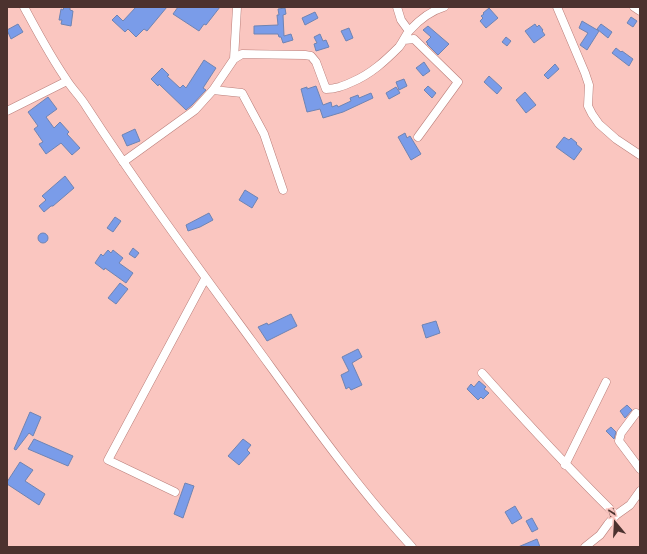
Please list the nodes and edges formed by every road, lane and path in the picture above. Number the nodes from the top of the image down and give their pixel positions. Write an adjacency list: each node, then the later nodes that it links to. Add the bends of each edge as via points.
1 (24, 7): 11 (street)
2 (237, 7): 10 (street)
3 (397, 7): 8 (street, via 401,20)
4 (444, 7): 8 (street, via 425,16)
5 (557, 7): 15 (street, via 586,73 589,85 588,106 592,114 616,139)
6 (634, 7): 7 (street)
7 (640, 11)
8 (409, 32): 9 (street)
9 (404, 40): 10 (street, via 373,71 334,89 326,89 316,62 311,56 242,54); 14 (street, via 414,39 458,82)
10 (234, 59): 12 (street)
11 (67, 81): 13 (street); 16 (street, via 80,96)
12 (213, 90): 16 (street, via 195,110); 17 (street, via 242,93 264,134)
13 (7, 111)
14 (418, 137)
15 (640, 155)
16 (123, 162): 18 (street)
17 (284, 190)
18 (205, 279): 25 (street, via 108,460); 27 (street, via 352,476)
19 (482, 373): 22 (street)
20 (606, 382): 22 (street)
21 (636, 413): 23 (street, via 618,441)
22 (566, 465): 26 (street)
23 (640, 468)
24 (640, 491): 26 (street, via 630,505)
25 (175, 492)
26 (616, 515): 28 (street, via 600,535)
27 (412, 547)
28 (585, 547)

